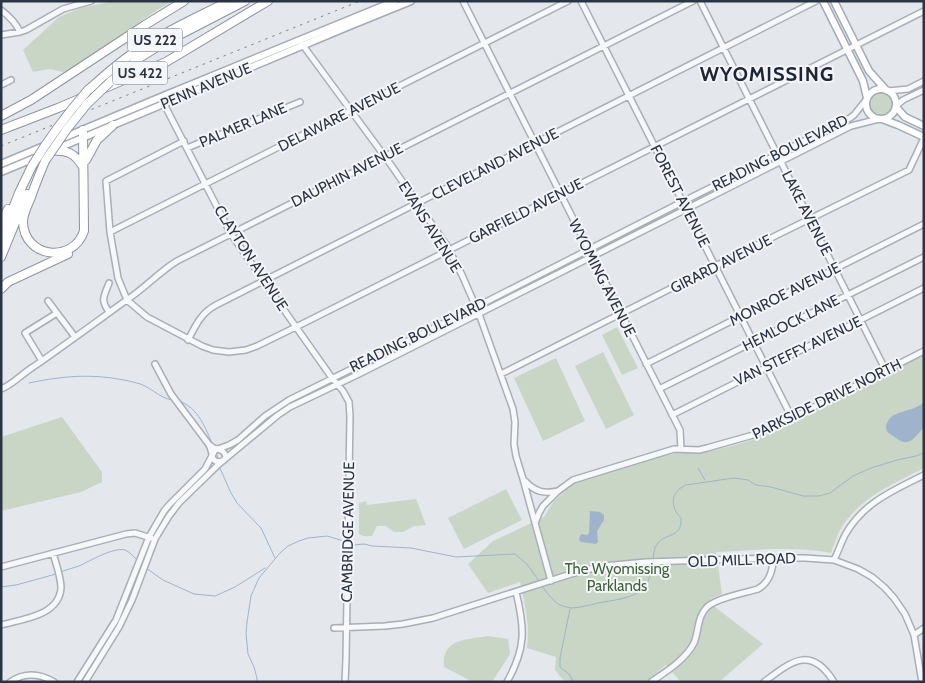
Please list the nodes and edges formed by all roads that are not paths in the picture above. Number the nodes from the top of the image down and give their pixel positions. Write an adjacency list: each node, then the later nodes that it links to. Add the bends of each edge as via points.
1 (91, 1): 18 (street, via 63,9)
2 (184, 1): 39 (highway, US 422)
3 (229, 1): 57 (highway, US 222, bridge, via 159,37 120,63 88,90 67,114)
4 (245, 1): 53 (highway, US 222, bridge, via 139,58 87,104)
5 (268, 1): 43 (highway, US 422, via 166,62)
6 (395, 1): 20 (main road, PENN AVENUE)
7 (411, 1): 20 (main road, PENN AVENUE)
8 (463, 1): 21 (street, WYOMING AVENUE)
9 (568, 1): 21 (street, DELAWARE AVENUE)
10 (581, 1): 23 (street, FOREST AVENUE)
11 (693, 1): 23 (street, DAUPHIN AVENUE)
12 (700, 1): 24 (street, LAKE AVENUE)
13 (816, 1): 24 (street, CLEVELAND AVENUE)
14 (823, 1): 25 (main road)
15 (834, 1): 22 (main road)
16 (1, 10): 18 (street, via 11,17)
17 (924, 11): 22 (street, GARFIELD AVENUE)
18 (20, 32): 19 (street)
19 (1, 35)
20 (301, 43): 35 (main road, PENN AVENUE, via 189,86); 38 (street, EVANS AVENUE)
21 (484, 43): 31 (street, WYOMING AVENUE); 38 (street, DELAWARE AVENUE)
22 (856, 44): 25 (street, GARFIELD AVENUE); 29 (main road, via 869,71)
23 (604, 46): 31 (street, DAUPHIN AVENUE); 32 (street, FOREST AVENUE)
24 (724, 48): 32 (street, CLEVELAND AVENUE); 33 (street, LAKE AVENUE)
25 (847, 49): 33 (street, GARFIELD AVENUE); 34 (main road, via 863,81)
26 (10, 80): 28 (street)
27 (924, 82): 29 (street, via 908,89)
28 (1, 85)
29 (887, 90): 34 (main road, via 875,90); 37 (main road)
30 (924, 90): 37 (street)
31 (509, 94): 47 (street, WYOMING AVENUE); 52 (street, DAUPHIN AVENUE)
32 (629, 96): 47 (street, CLEVELAND AVENUE); 48 (street, FOREST AVENUE)
33 (749, 98): 48 (street, GARFIELD AVENUE); 51 (street, LAKE AVENUE)
34 (867, 99): 40 (main road, via 868,113); 51 (street, READING BOULEVARD, via 850,118)
35 (163, 100): 41 (main road, PENN AVENUE); 44 (main road, PENN AVENUE); 46 (street, CLAYTON AVENUE)
36 (300, 102): 49 (street, PALMER LANE)
37 (896, 106): 40 (main road, via 892,115); 42 (main road, via 903,116)
38 (351, 110): 52 (street, EVANS AVENUE); 59 (street, DELAWARE AVENUE)
39 (1, 116)
40 (881, 119): 45 (main road); 54 (street, READING BOULEVARD, via 851,126)
41 (113, 125): 44 (main road, PENN AVENUE); 56 (highway, via 97,140)
42 (924, 126)
43 (2, 128)
44 (84, 135): 50 (main road, PENN AVENUE); 55 (main road, PENN AVENUE); 56 (highway)
45 (924, 138): 64 (street, GIRARD AVENUE, via 909,170)
46 (184, 141): 49 (street, CLAYTON AVENUE); 67 (street, via 106,180)
47 (535, 144): 60 (street, WYOMING AVENUE); 62 (street, CLEVELAND AVENUE)
48 (655, 146): 60 (street, GARFIELD AVENUE); 61 (street, FOREST AVENUE)
49 (187, 148): 59 (street, CLAYTON AVENUE)
50 (52, 151): 56 (highway, via 72,154); 58 (main road, PENN AVENUE)
51 (777, 155): 54 (street, LAKE AVENUE); 61 (street, READING BOULEVARD)
52 (384, 157): 62 (street, EVANS AVENUE); 68 (street, DAUPHIN AVENUE)
53 (45, 161): 56 (highway, via 24,213 23,226 31,243 48,253 66,250 76,244 82,234); 73 (highway, US 222, via 31,184)
54 (781, 162): 63 (street, READING BOULEVARD); 64 (street, LAKE AVENUE)
55 (1, 164)
56 (85, 164): 80 (highway, via 88,227 82,243 68,254 8,282)
57 (32, 166): 65 (highway); 69 (highway, US 222)
58 (1, 172)
59 (205, 184): 67 (street, DELAWARE AVENUE); 68 (street, CLAYTON AVENUE)
60 (560, 194): 70 (street, GARFIELD AVENUE); 71 (street, WYOMING AVENUE)
61 (682, 202): 63 (street, FOREST AVENUE); 71 (street, READING BOULEVARD)
62 (417, 203): 70 (street, EVANS AVENUE); 77 (street, CLEVELAND AVENUE)
63 (687, 209): 74 (street, READING BOULEVARD); 75 (street, FOREST AVENUE)
64 (810, 219): 75 (street, GIRARD AVENUE); 76 (street, LAKE AVENUE)
65 (1, 223)
66 (924, 224): 76 (street, MONROE AVENUE)
67 (110, 232): 82 (street, via 118,278)
68 (231, 234): 77 (street, CLAYTON AVENUE); 82 (street, DAUPHIN AVENUE, via 170,266)
69 (1, 239)
70 (449, 250): 84 (street, EVANS AVENUE); 91 (street, GARFIELD AVENUE)
71 (589, 250): 74 (street, WYOMING AVENUE); 84 (street, READING BOULEVARD)
72 (924, 256): 81 (street, HEMLOCK LANE)
73 (1, 257)
74 (592, 257): 87 (street, READING BOULEVARD); 88 (street, WYOMING AVENUE)
75 (715, 266): 88 (street, GIRARD AVENUE); 89 (street, FOREST AVENUE)
76 (835, 269): 81 (street, LAKE AVENUE); 89 (street, MONROE AVENUE)
77 (264, 280): 91 (street, CLAYTON AVENUE); 93 (street, CLEVELAND AVENUE, via 205,311)
78 (109, 283): 85 (street, via 103,300)
79 (924, 288): 90 (street, VAN STEFFY AVENUE)
80 (1, 289)
81 (848, 294): 90 (street, LAKE AVENUE); 94 (street, HEMLOCK LANE)
82 (128, 300): 85 (street, DAUPHIN AVENUE); 93 (street, GARFIELD AVENUE, via 147,317)
83 (48, 301): 86 (street)
84 (476, 307): 87 (street, EVANS AVENUE); 102 (street, READING BOULEVARD)
85 (109, 312): 92 (street, DAUPHIN AVENUE)
86 (57, 313): 92 (street); 96 (street, via 25,333)
87 (479, 314): 101 (street, EVANS AVENUE); 103 (street, READING BOULEVARD)
88 (621, 314): 98 (street, WYOMING AVENUE); 101 (street, GIRARD AVENUE)
89 (740, 317): 94 (street, FOREST AVENUE); 98 (street, MONROE AVENUE)
90 (861, 320): 99 (street, VAN STEFFY AVENUE); 100 (street, LAKE AVENUE)
91 (296, 327): 93 (street, GARFIELD AVENUE, via 241,351 213,350); 102 (street, CLAYTON AVENUE)
92 (75, 337): 96 (street, DAUPHIN AVENUE)
93 (188, 340)
94 (753, 342): 99 (street, FOREST AVENUE); 105 (street, HEMLOCK LANE)
95 (924, 352): 100 (street, PARKSIDE DRIVE NORTH)
96 (42, 361): 104 (street, DAUPHIN AVENUE)
97 (155, 364): 108 (street, via 171,394)
98 (646, 364): 105 (street, WYOMING AVENUE)
99 (766, 367): 106 (street, VAN STEFFY AVENUE); 107 (street, FOREST AVENUE)
100 (886, 371): 107 (street, PARKSIDE DRIVE NORTH)
101 (501, 374): 114 (street, EVANS AVENUE, via 515,416 515,450)
102 (332, 378): 103 (street, CLAYTON AVENUE); 109 (street, READING BOULEVARD, via 276,408 238,440)
103 (338, 385): 112 (street, READING BOULEVARD, via 290,407); 127 (street, CAMBRIDGE AVENUE, via 350,409)
104 (1, 389)
105 (659, 389): 106 (street, WYOMING AVENUE)
106 (672, 415): 110 (street, WYOMING AVENUE, via 680,430)
107 (792, 418): 110 (street, PARKSIDE DRIVE NORTH, via 739,440 698,450)
108 (206, 442): 109 (street); 111 (street)
109 (218, 449): 111 (street, READING BOULEVARD); 112 (street, via 225,453)
110 (682, 449): 115 (street, PARKSIDE DRIVE NORTH, via 674,448 580,478)
111 (212, 454): 112 (street, via 216,462); 117 (street, READING BOULEVARD, via 205,469 164,511)
112 (223, 461): 118 (street, READING BOULEVARD, via 179,502)
113 (924, 476): 121 (street, via 866,509 853,522)
114 (523, 479): 115 (street, via 538,491); 116 (street, EVANS AVENUE)
115 (558, 491): 116 (street, PARKSIDE DRIVE NORTH, via 543,506)
116 (535, 524): 123 (street, EVANS AVENUE)
117 (149, 537): 118 (street); 119 (street, via 126,534); 132 (street, READING BOULEVARD, via 116,620)
118 (155, 539): 133 (street, READING BOULEVARD, via 123,619)
119 (53, 553): 122 (street); 125 (street, via 61,587 52,607 41,614)
120 (774, 558): 121 (street, OLD MILL ROAD); 123 (street, OLD MILL ROAD, via 617,564); 136 (street, via 764,586 719,600 708,607 683,658)
121 (834, 560): 129 (street, OLD MILL ROAD, via 872,577 885,588 906,614)
122 (1, 567)
123 (552, 581): 124 (street, OLD MILL ROAD)
124 (516, 592): 127 (street, OLD MILL ROAD, via 444,616 385,626); 135 (street, via 523,625 522,640 518,661)
125 (1, 625)
126 (334, 628): 127 (street, OLD MILL ROAD)
127 (346, 628): 134 (street, CAMBRIDGE AVENUE)
128 (924, 628): 129 (street)
129 (914, 636): 139 (street, OLD MILL ROAD)
130 (10, 682): 131 (street, via 33,675)
131 (54, 682)
132 (77, 682)
133 (85, 682)
134 (345, 682)
135 (507, 682)
136 (652, 682)
137 (764, 682): 138 (street, via 790,664 806,659 827,670)
138 (834, 682)
139 (922, 682)

